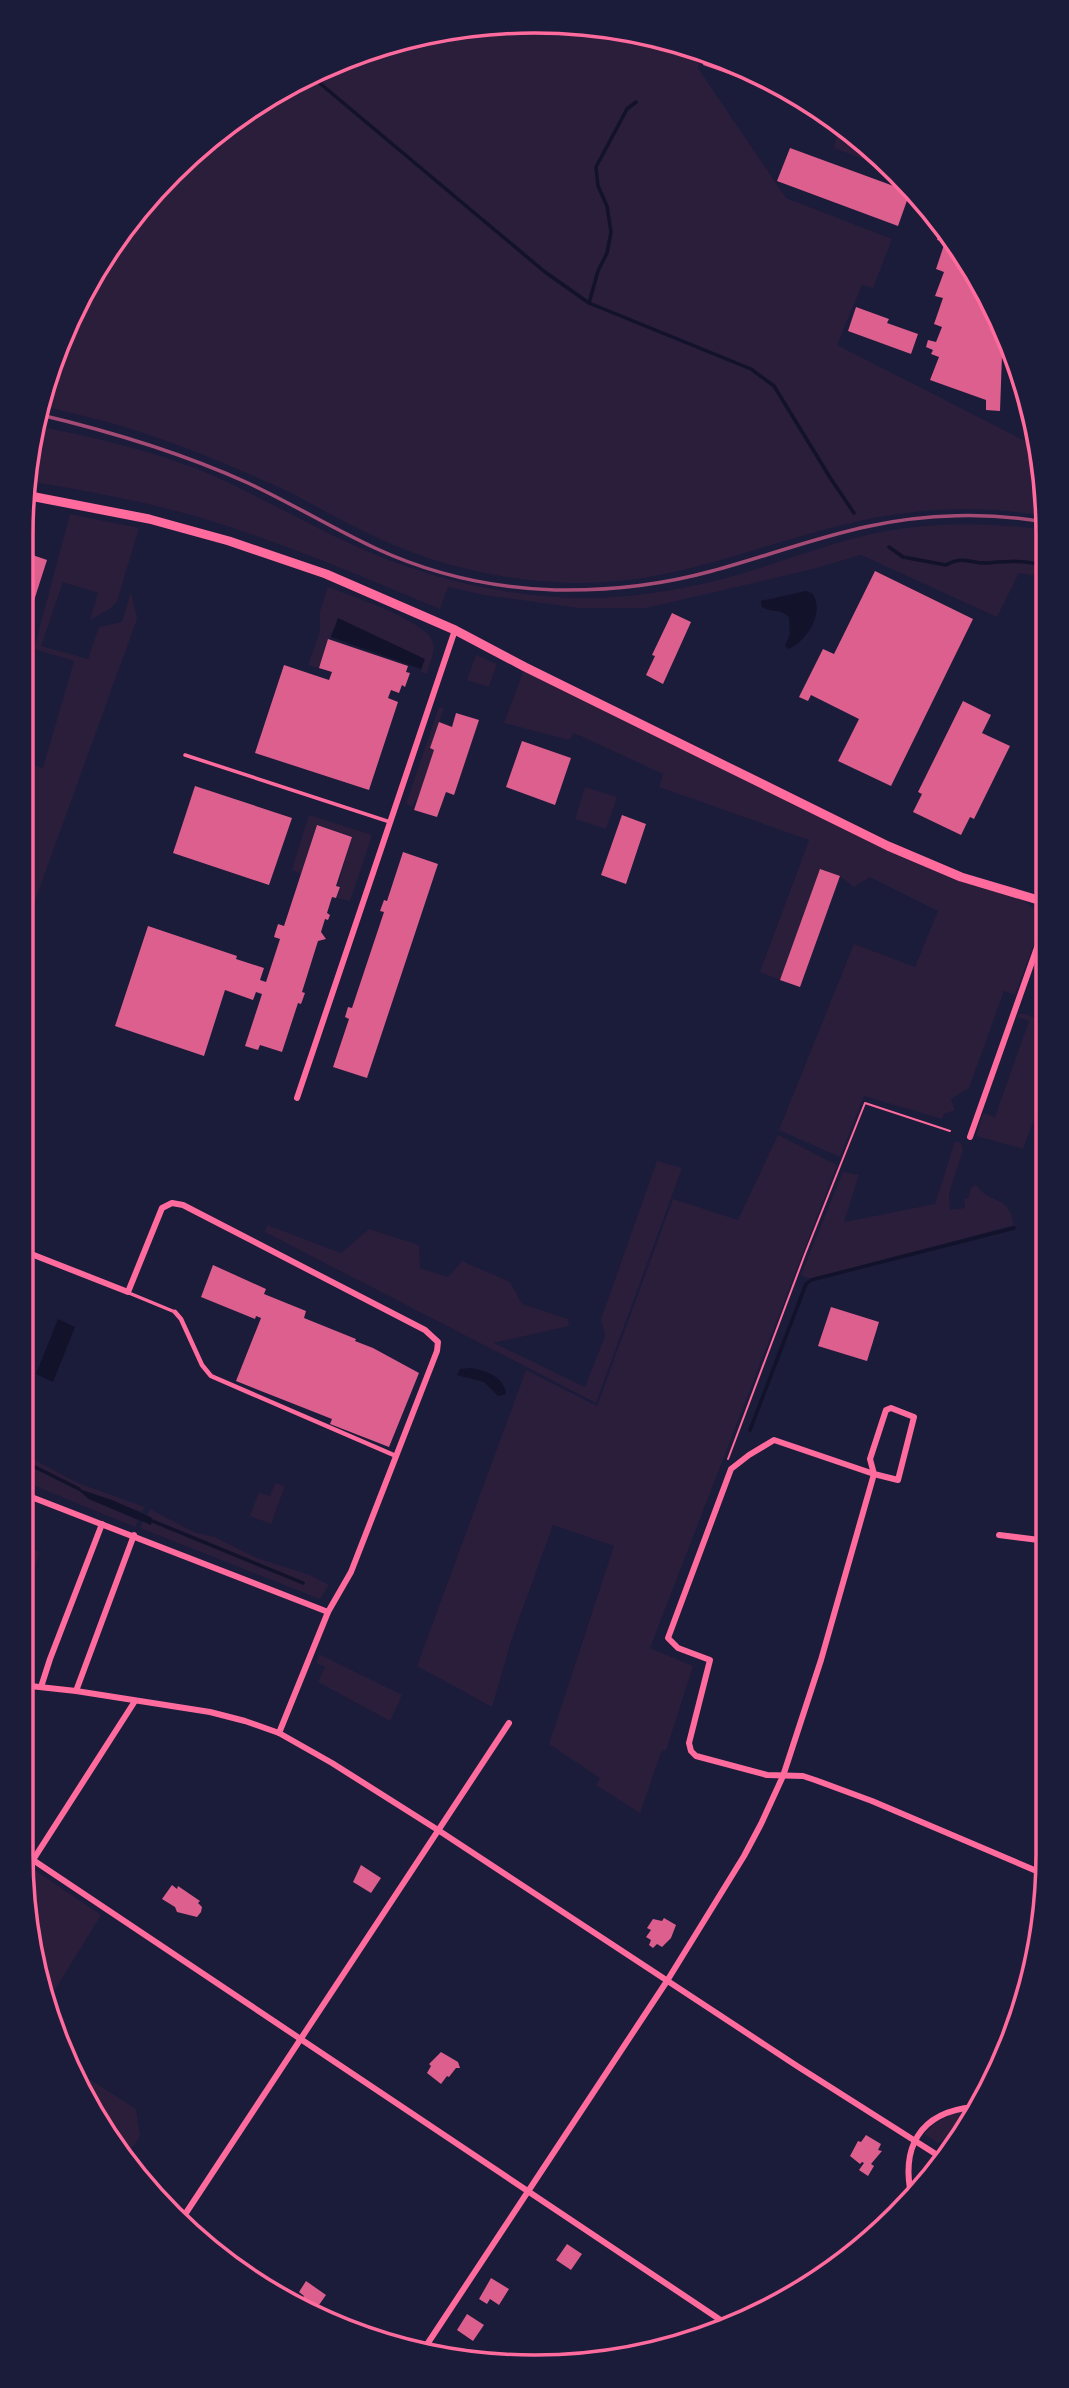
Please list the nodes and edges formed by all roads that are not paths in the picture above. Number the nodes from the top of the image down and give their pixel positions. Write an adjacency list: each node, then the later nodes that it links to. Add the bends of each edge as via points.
1 (35, 497): 2 (main road, via 149,519 229,541 301,564)
2 (455, 630): 4 (street); 5 (main road, via 888,846 961,877)
3 (184, 755): 4 (lane)
4 (390, 822): 7 (street)
5 (1036, 899)
6 (1036, 950): 8 (street)
7 (297, 1098)
8 (970, 1137)
9 (33, 1255): 10 (street)
10 (128, 1292): 11 (lane); 12 (street, via 162,1208 172,1203 434,1335 437,1351)
11 (175, 1312): 12 (street, via 211,1376)
12 (396, 1456): 19 (street, via 351,1572)
13 (874, 1474): 13 (street, via 898,1480 914,1417 886,1410 870,1460); 26 (street); 26 (street, via 774,1440 731,1469 668,1638 678,1648 710,1660 689,1743 691,1751 699,1757)
14 (33, 1498): 15 (street)
15 (102, 1524): 16 (street); 21 (street)
16 (134, 1535): 19 (street); 22 (street)
17 (999, 1535): 18 (street)
18 (1036, 1540)
19 (328, 1612): 25 (street)
20 (33, 1686): 21 (street)
21 (41, 1687): 22 (street)
22 (76, 1690): 23 (street)
23 (135, 1701): 25 (street, via 210,1712); 28 (street)
24 (509, 1723): 27 (street)
25 (279, 1734): 27 (street)
26 (783, 1776): 29 (street, via 803,1776 872,1801); 30 (street, via 744,1856)
27 (438, 1830): 30 (street); 31 (street)
28 (33, 1860): 31 (street)
29 (1035, 1871)
30 (667, 1980): 33 (street); 36 (street)
31 (300, 2039): 36 (street); 37 (street)
32 (966, 2108): 33 (street, via 939,2116 926,2126)
33 (917, 2143): 34 (street); 35 (street, via 908,2165)
34 (935, 2154)
35 (910, 2185)
36 (528, 2192): 38 (street); 39 (street)
37 (186, 2213)
38 (720, 2319)
39 (428, 2343)

